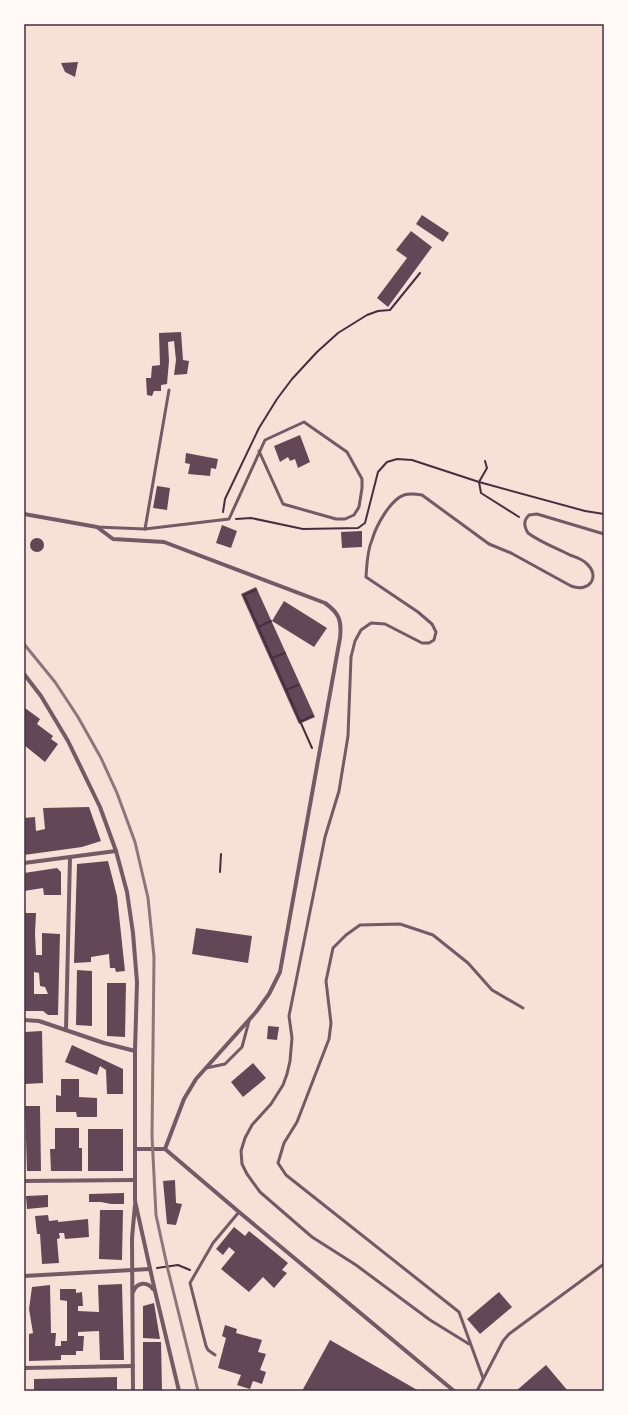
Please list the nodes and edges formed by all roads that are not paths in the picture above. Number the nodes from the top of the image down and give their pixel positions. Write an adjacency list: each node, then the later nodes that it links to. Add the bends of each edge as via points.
1 (169, 390): 5 (lane)
2 (259, 451): 2 (lane, via 265,440 300,423 307,423 347,452 362,479 359,507 354,515 336,519 283,504); 5 (lane, via 229,519)
3 (24, 514): 4 (street)
4 (97, 527): 5 (lane); 14 (street, via 113,539 164,542 325,603 338,616 341,626 340,638 280,972 269,994)
5 (146, 529)
6 (604, 534): 30 (lane, via 537,514 529,515 525,521 525,529 532,536 586,563 592,571 592,580 586,587 575,587 512,553 489,544 422,495 404,495 392,503 380,523 372,540 366,577 418,612 432,624 436,632 434,640 422,643 384,624 372,623 361,630 354,641 348,736 339,791 325,837 289,1016 292,1038 290,1061 283,1085 271,1104 252,1125 241,1151 242,1164 260,1192 312,1237 356,1265 430,1320)
7 (26, 675): 8 (street); 9 (street, via 68,741 100,807)
8 (24, 682)
9 (116, 851): 10 (street); 16 (street, via 127,892 133,933 136,982)
10 (70, 857): 11 (street); 15 (street)
11 (24, 863)
12 (523, 1008): 30 (lane, via 492,990 468,963 433,935 400,924 360,925 333,948 326,981 331,1023 329,1039 297,1122 284,1143 278,1162 286,1175 459,1312)
13 (24, 1020): 15 (street, via 39,1021)
14 (249, 1021): 17 (street); 17 (lane, via 242,1047 225,1064)
15 (66, 1030): 16 (street)
16 (135, 1051): 18 (street)
17 (206, 1068): 19 (street, via 184,1099)
18 (135, 1149): 19 (street); 20 (street)
19 (166, 1149): 23 (street)
20 (135, 1180): 21 (street); 22 (street)
21 (24, 1181)
22 (135, 1201): 25 (street); 26 (street)
23 (239, 1212): 31 (lane, via 214,1243 190,1283 206,1346); 37 (street)
24 (604, 1264): 34 (lane, via 509,1334)
25 (150, 1269): 26 (street); 28 (street)
26 (132, 1271): 27 (street); 29 (street)
27 (24, 1276)
28 (155, 1291): 29 (street, via 150,1285 138,1284); 36 (street)
29 (132, 1295): 32 (street)
30 (469, 1344): 34 (lane)
31 (215, 1355)
32 (133, 1366): 33 (street); 35 (street)
33 (24, 1368)
34 (483, 1378): 38 (lane)
35 (133, 1391)
36 (179, 1391)
37 (454, 1391)
38 (477, 1391)

